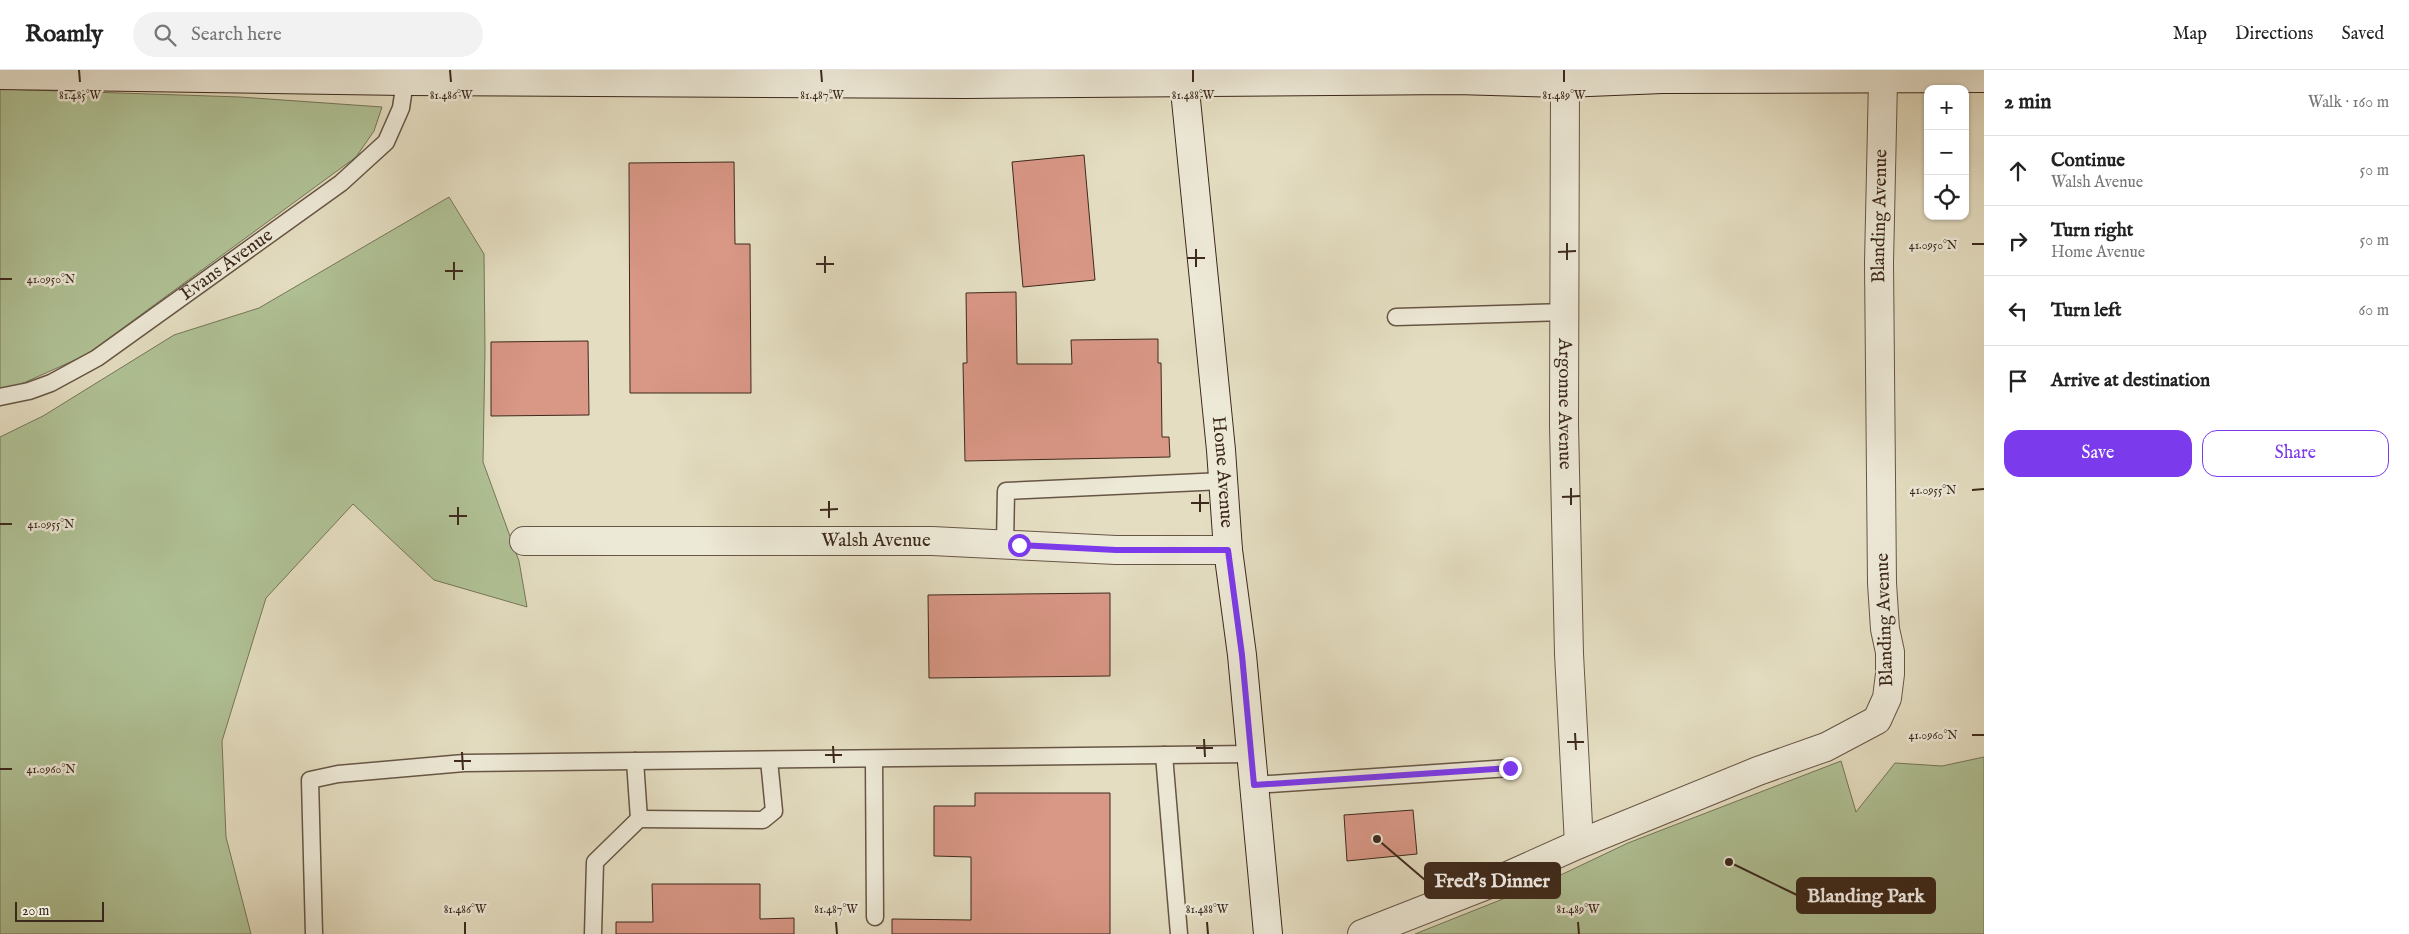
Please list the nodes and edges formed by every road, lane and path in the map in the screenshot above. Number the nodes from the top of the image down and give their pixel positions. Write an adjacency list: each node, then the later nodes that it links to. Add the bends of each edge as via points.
1 (5, 75): 6 (street)
2 (1456, 75): 3 (street); 7 (street)
3 (1184, 76): 6 (street, via 956,84); 11 (street, Home Avenue)
4 (1984, 78): 5 (street)
5 (1883, 80): 7 (street, via 1672,79); 23 (street, Blanding Avenue, via 1879,272 1882,583 1890,652 1887,698 1877,720 1849,736)
6 (405, 81): 10 (lane, Evans Avenue, via 401,108 386,142 341,183 97,358 51,383)
7 (1565, 83): 8 (street, Argonne Avenue)
8 (1565, 312): 9 (lane); 23 (street, Argonne Avenue, via 1569,654)
9 (1396, 317)
10 (0, 397)
11 (1224, 481): 13 (lane, via 1006,491); 14 (street, Home Avenue)
12 (524, 541): 13 (street, Walsh Avenue, via 932,541)
13 (1005, 544): 14 (street, Walsh Avenue, via 1116,550)
14 (1228, 550): 15 (street, Home Avenue)
15 (1251, 754): 16 (lane); 21 (street, Home Avenue)
16 (1164, 755): 17 (lane); 27 (lane)
17 (874, 759): 18 (lane); 24 (lane)
18 (769, 760): 19 (lane); 22 (lane, via 774,811 763,820)
19 (635, 761): 22 (lane); 25 (lane, via 464,763 338,774 310,780)
20 (1510, 768): 21 (lane)
21 (1254, 785): 28 (street, Home Avenue)
22 (639, 819): 26 (lane, via 595,862)
23 (1579, 844): 29 (street, Blanding Avenue, via 1492,883)
24 (875, 917)
25 (314, 934)
26 (593, 934)
27 (1179, 934)
28 (1268, 934)
29 (1362, 934)

